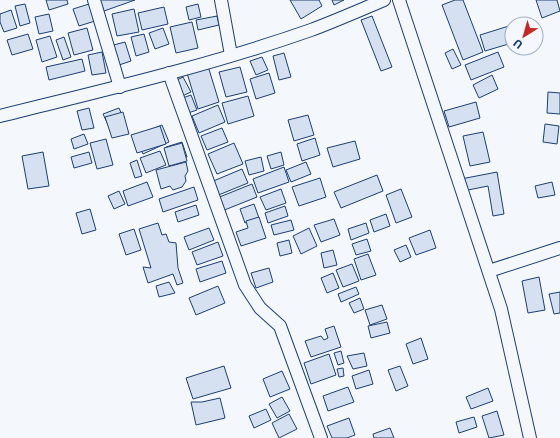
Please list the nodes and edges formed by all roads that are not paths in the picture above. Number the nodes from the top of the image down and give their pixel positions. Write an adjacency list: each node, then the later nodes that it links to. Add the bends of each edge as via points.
1 (94, 0): 7 (street)
2 (221, 0): 5 (street)
3 (384, 0): 5 (street, via 311,30)
4 (399, 0): 10 (street)
5 (231, 55): 6 (street)
6 (169, 73): 7 (street); 11 (street, via 246,285 260,308 280,326)
7 (120, 87): 8 (street)
8 (0, 116)
9 (560, 248): 10 (street)
10 (489, 271): 12 (street, via 501,309)
11 (321, 438)
12 (530, 438)

